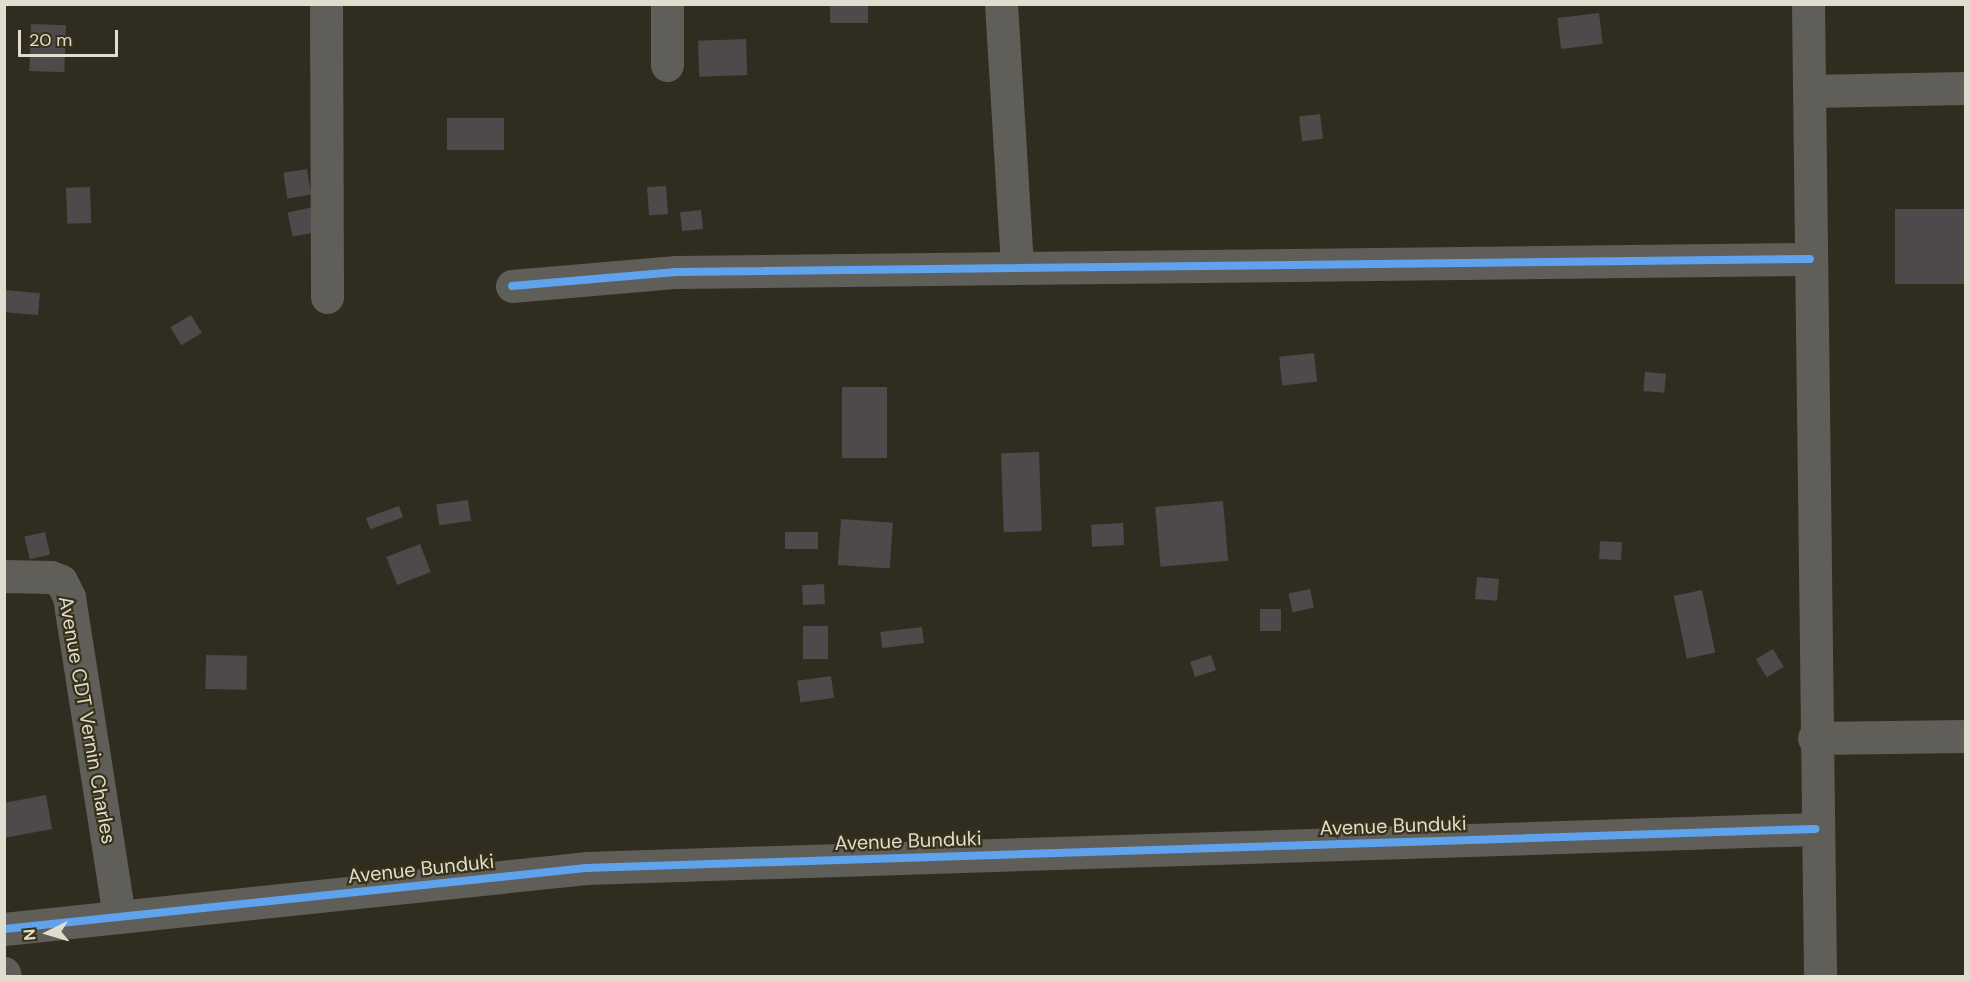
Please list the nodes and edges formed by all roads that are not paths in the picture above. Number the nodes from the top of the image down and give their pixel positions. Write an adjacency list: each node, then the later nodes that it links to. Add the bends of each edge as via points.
1 (326, 4): 11 (street)
2 (667, 4): 5 (street)
3 (1001, 4): 9 (street)
4 (1808, 4): 7 (street)
5 (667, 65)
6 (1965, 88): 7 (street)
7 (1809, 91): 8 (street)
8 (1810, 259): 9 (street); 14 (street)
9 (1017, 268): 10 (street, via 676,272)
10 (512, 286)
11 (327, 297)
12 (4, 576): 16 (street, Avenue CDT Vernin Charles, via 51,577 61,581 69,597)
13 (1965, 736): 14 (street)
14 (1814, 738): 15 (street)
15 (1815, 829): 16 (street, Avenue Bunduki, via 586,868); 18 (street)
16 (119, 917): 17 (street, Avenue Bunduki)
17 (4, 929)
18 (1820, 976)

